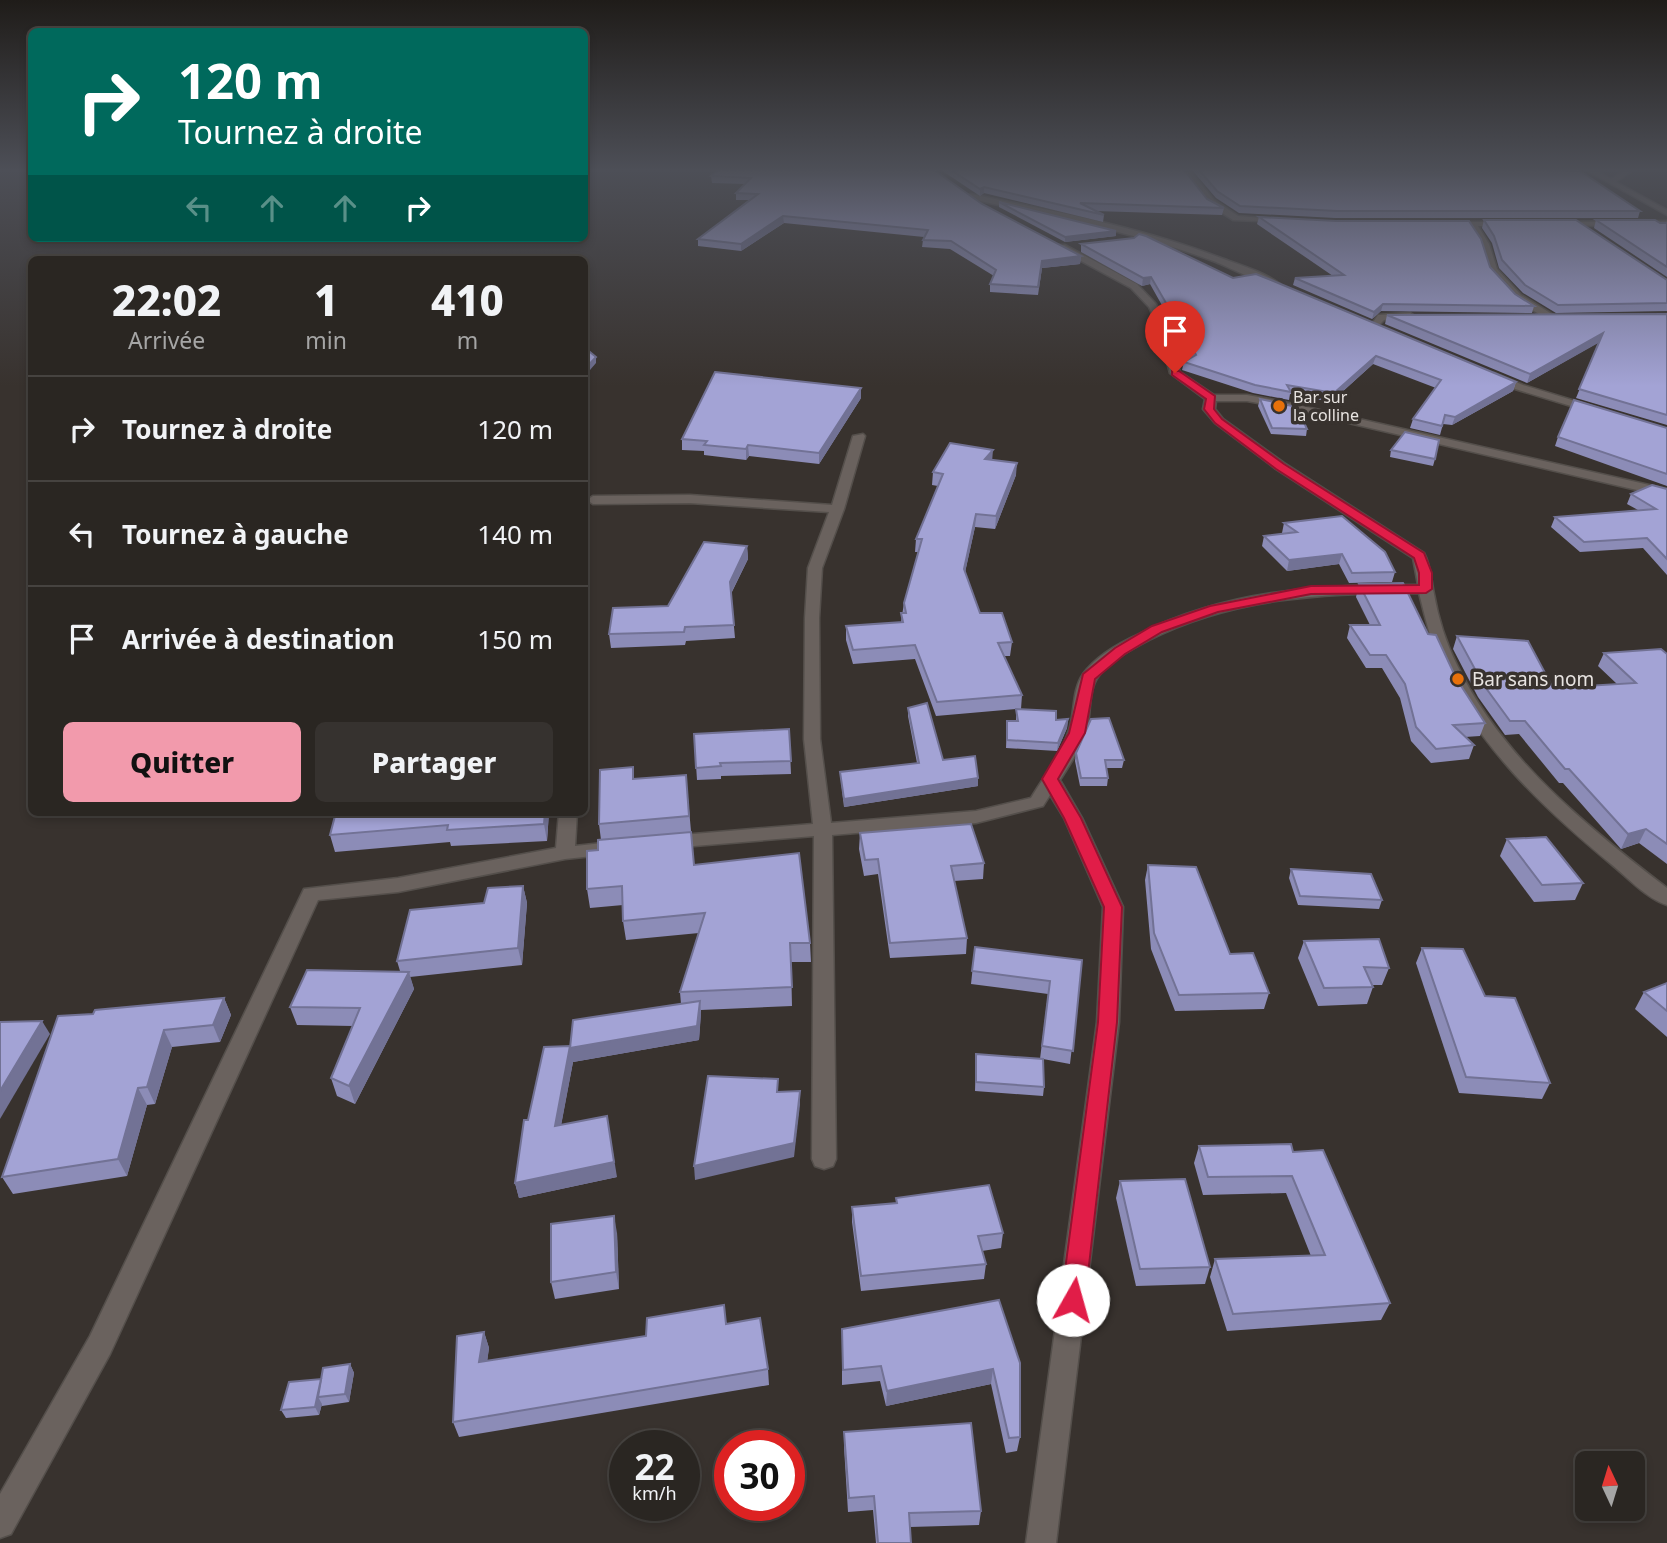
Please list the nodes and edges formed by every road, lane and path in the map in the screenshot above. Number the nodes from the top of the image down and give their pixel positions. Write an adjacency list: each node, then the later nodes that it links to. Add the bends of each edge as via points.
1 (1158, 242): 4 (street, via 1222,261)
2 (1484, 242): 7 (street, via 1493,270 1518,297)
3 (1077, 246): 13 (street, via 1060,245 1134,286 1153,306 1175,373)
4 (1284, 289)
5 (1427, 317): 10 (street, via 1381,317)
6 (1527, 319): 7 (street)
7 (1553, 319): 8 (street)
8 (1579, 319)
9 (1364, 321): 10 (street)
10 (1376, 326): 11 (street)
11 (1387, 330)
12 (1482, 371): 14 (street, via 1518,387)
13 (1211, 398): 16 (street, via 1280,404); 19 (street, via 1209,409 1219,421 1419,556)
14 (1611, 415)
15 (859, 436): 18 (street)
16 (1667, 493)
17 (593, 500): 18 (street, via 690,499)
18 (837, 509): 22 (street, via 815,568 812,618 812,738)
19 (1426, 589): 20 (street, via 1350,588 1276,595 1157,629 1088,677 1077,733); 26 (street, via 1449,665 1473,710 1573,820)
20 (1050, 779): 22 (street, via 1037,802 976,817); 29 (street, via 1113,907 1108,1022)
21 (568, 816): 25 (street)
22 (823, 829): 23 (street); 27 (street)
23 (659, 843)
24 (632, 846): 25 (street)
25 (565, 853): 28 (street, via 398,885 312,894 100,1345)
26 (1667, 898)
27 (824, 1159)
28 (0, 1523)
29 (1041, 1543)

